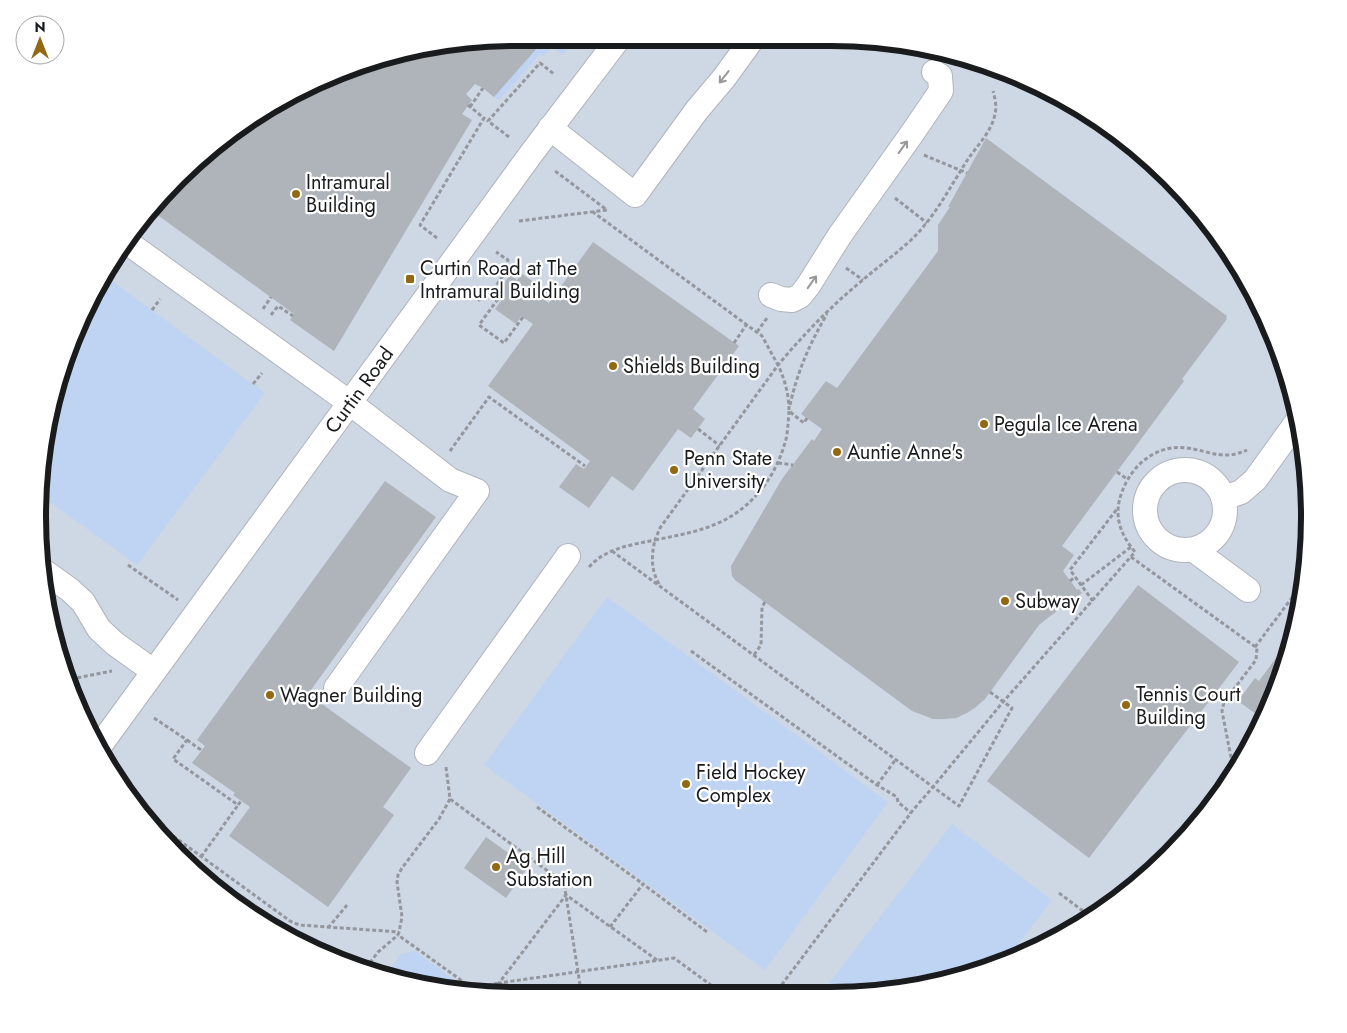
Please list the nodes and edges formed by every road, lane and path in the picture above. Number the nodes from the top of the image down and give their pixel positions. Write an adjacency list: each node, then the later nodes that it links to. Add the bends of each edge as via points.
1 (613, 46): 8 (street, Curtin Road)
2 (747, 46): 8 (street, one-way to 8, via 635,195)
3 (934, 72): 10 (street, via 940,76 941,91)
4 (554, 74): 7 (path, via 540,63)
5 (483, 88): 7 (path, via 469,106)
6 (993, 91): 11 (path, via 996,113 992,124)
7 (486, 120): 9 (path); 18 (path, via 420,225)
8 (550, 128): 39 (street, Curtin Road)
9 (509, 137)
10 (903, 146): 11 (path); 14 (street, one-way to 10)
11 (962, 170): 13 (path); 17 (path)
12 (555, 171): 15 (path, via 607,210)
13 (967, 173)
14 (876, 185): 17 (path); 24 (street, one-way to 14, via 792,300 800,296)
15 (593, 212): 16 (path); 34 (path)
16 (519, 221)
17 (927, 223): 30 (path, via 912,240)
18 (437, 238)
19 (132, 246): 39 (street)
20 (496, 252): 21 (path, via 508,260 506,272)
21 (498, 283): 22 (path); 23 (path, via 490,294 479,300)
22 (502, 285)
23 (467, 292)
24 (771, 295)
25 (271, 297): 28 (path)
26 (160, 299): 29 (path)
27 (498, 299): 33 (path, via 479,325 504,343)
28 (262, 309)
29 (152, 310)
30 (830, 310): 36 (path); 40 (path, via 805,355)
31 (271, 315): 32 (path, via 279,304)
32 (293, 316)
33 (523, 317)
34 (747, 324): 35 (path); 36 (path, via 762,336)
35 (734, 343)
36 (778, 365): 40 (path, via 787,390); 44 (path)
37 (262, 373): 38 (path)
38 (254, 384)
39 (350, 403): 76 (street, Curtin Road); 78 (street, via 450,480 477,491)
40 (789, 411): 41 (path, via 804,423); 47 (path, via 788,428)
41 (807, 418)
42 (1293, 428): 52 (street, via 1256,480 1241,492)
43 (698, 429): 44 (path)
44 (720, 446): 54 (path, via 660,528)
45 (1249, 449): 51 (path, via 1224,455 1184,448 1161,450 1141,462)
46 (448, 453): 49 (path, via 489,397)
47 (778, 463): 48 (path); 54 (path, via 758,495 729,518 694,532)
48 (793, 465)
49 (584, 466)
50 (1117, 472): 51 (path)
51 (1127, 479): 53 (path)
52 (1224, 498): 57 (street, via 1226,514 1221,528 1210,542); 57 (street, via 1217,484 1205,474 1190,470 1174,471 1160,478 1150,490 1145,512 1152,534 1164,545)
53 (1117, 509): 55 (path, via 1121,531); 63 (path, via 1070,570)
54 (655, 540): 56 (path); 66 (path, via 652,567)
55 (1131, 547): 59 (path, via 1135,552); 65 (path)
56 (612, 550): 61 (path); 66 (path)
57 (1194, 550): 67 (street)
58 (568, 556): 85 (street)
59 (1131, 557): 69 (path); 72 (path)
60 (128, 565): 70 (path)
61 (588, 569)
62 (50, 575): 76 (street, via 83,602 99,629)
63 (1075, 577): 64 (path); 65 (path)
64 (1070, 581)
65 (1081, 585): 69 (path)
66 (660, 586): 74 (path)
67 (1248, 590)
68 (1294, 595): 72 (path)
69 (1092, 601): 80 (path)
70 (180, 602)
71 (765, 602): 74 (path, via 762,606 762,645)
72 (1256, 647): 87 (path, via 1256,660 1222,706)
73 (691, 651): 88 (path)
74 (754, 654): 86 (path)
75 (117, 670): 77 (path)
76 (153, 672): 83 (street, Curtin Road)
77 (75, 678)
78 (336, 688)
79 (990, 692): 80 (path)
80 (1003, 702): 89 (path); 89 (path, via 1012,708 959,806)
81 (154, 718): 82 (path)
82 (187, 740): 84 (path); 92 (path, via 173,759)
83 (103, 741)
84 (202, 750)
85 (436, 759): 90 (path)
86 (896, 760): 88 (path); 89 (path)
87 (1232, 762)
88 (877, 785): 94 (path, via 897,797 898,802)
89 (933, 787): 94 (path)
90 (450, 799): 99 (path, via 564,883); 105 (path, via 398,876 402,917)
91 (241, 801): 92 (path)
92 (238, 805): 96 (path)
93 (537, 807): 97 (path)
94 (911, 813): 115 (path)
95 (171, 835): 96 (path)
96 (201, 857): 103 (path, via 290,921 299,926)
97 (643, 884): 102 (path); 104 (path)
98 (1059, 893): 101 (path)
99 (566, 895): 102 (path); 108 (path); 110 (path)
100 (347, 905): 103 (path)
101 (1084, 912)
102 (610, 927): 106 (path)
103 (328, 928): 105 (path)
104 (707, 932)
105 (398, 934): 107 (path); 109 (path)
106 (657, 960): 108 (path); 114 (path, via 674,958)
107 (369, 963)
108 (578, 972): 110 (path); 113 (path)
109 (467, 984)
110 (499, 984): 111 (path); 112 (path)
111 (486, 986)
112 (503, 987)
113 (580, 987)
114 (714, 987)
115 (780, 987)

